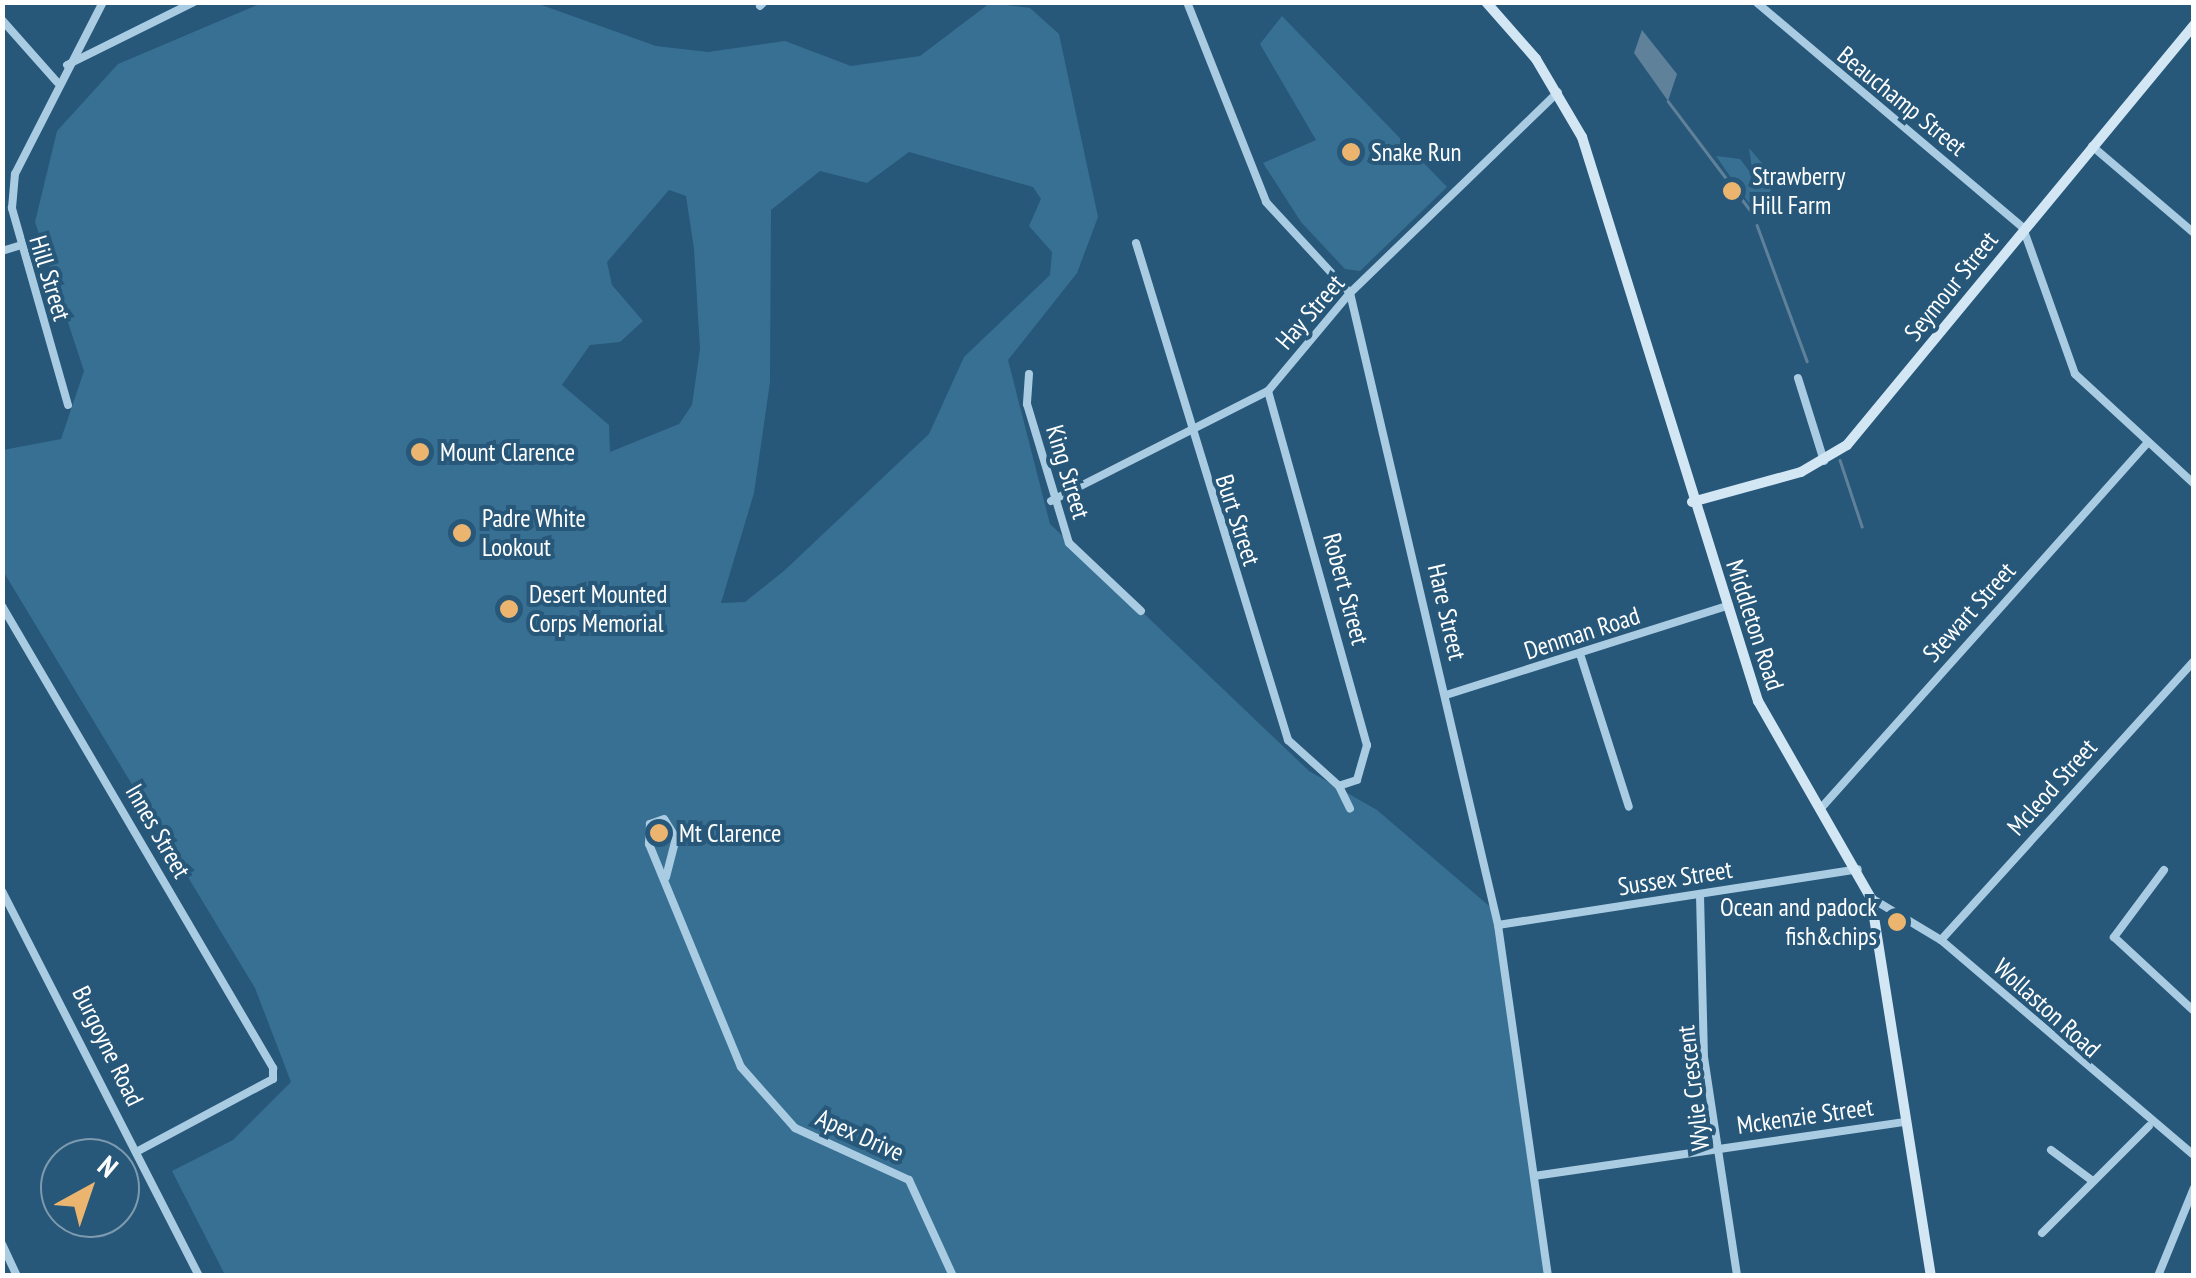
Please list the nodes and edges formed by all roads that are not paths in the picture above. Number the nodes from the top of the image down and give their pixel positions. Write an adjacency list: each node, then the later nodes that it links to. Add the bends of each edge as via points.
1 (102, 2): 8 (street, Hill Street)
2 (194, 2): 8 (street)
3 (1187, 2): 17 (street, Hare Street, via 1266,202)
4 (1486, 2): 10 (main road, Middleton Road)
5 (1756, 2): 12 (street, Beauchamp Street)
6 (2, 20): 9 (street)
7 (2194, 24): 11 (main road, Seymour Street)
8 (67, 66): 9 (street, Hill Street)
9 (57, 82): 15 (street, Hill Street, via 15,174)
10 (1559, 91): 17 (street, Hay Street); 27 (main road, Middleton Road, via 1582,137)
11 (2092, 146): 12 (main road, Seymour Street); 13 (street)
12 (2024, 228): 23 (street, via 2075,374); 24 (main road, Seymour Street)
13 (2194, 233)
14 (1136, 244): 22 (street, Burt Street)
15 (18, 246): 16 (street); 21 (street, Hill Street)
16 (2, 251)
17 (1350, 293): 20 (street, Hay Street); 33 (street, Hare Street)
18 (1030, 374): 26 (street, King Street, via 1027,404)
19 (1798, 378): 24 (street)
20 (1268, 391): 22 (street, Hay Street); 34 (street, Robert Street, via 1368,746 1357,780)
21 (68, 404)
22 (1190, 434): 26 (street, Hay Street); 34 (street, Burt Street, via 1288,740)
23 (2147, 443): 25 (street); 36 (street, Stewart Street)
24 (1824, 461): 27 (main road)
25 (2194, 484)
26 (1051, 500): 30 (street, King Street, via 1070,543)
27 (1692, 502): 28 (main road, Middleton Road)
28 (1729, 605): 31 (street, Denman Road); 36 (main road, Middleton Road, via 1774,739)
29 (2, 606): 50 (street, Innes Street, via 273,1079)
30 (1141, 612)
31 (1581, 657): 33 (street, Denman Road); 35 (street)
32 (2194, 661): 45 (street, Mcleod Street)
33 (1446, 696): 44 (street, Hare Street)
34 (1339, 786): 37 (street)
35 (1629, 807)
36 (1822, 807): 38 (main road, Middleton Road)
37 (1350, 809)
38 (1858, 869): 42 (street, Sussex Street); 43 (main road, Middleton Road)
39 (2164, 870): 46 (street, via 2114,938)
40 (666, 877): 40 (street, Apex Drive, via 648,837 650,824 664,819 676,831); 62 (street, Apex Drive, via 741,1067 795,1128 909,1180)
41 (2, 891): 49 (street, Burgoyne Road)
42 (1700, 895): 44 (street, Sussex Street); 51 (street, Wylie Crescent, via 1704,1057)
43 (1871, 898): 45 (street, Wollaston Road); 47 (main road, Middleton Road)
44 (1498, 925): 55 (street, Hare Street)
45 (1941, 940): 48 (street, Wollaston Road)
46 (2194, 1010)
47 (1904, 1122): 51 (street, Mckenzie Street); 65 (main road, Middleton Road)
48 (2149, 1126): 54 (street, Wollaston Road); 56 (street)
49 (132, 1138)
50 (140, 1149)
51 (1720, 1149): 55 (street, Mckenzie Street); 64 (street, Wylie Crescent)
52 (2051, 1150): 56 (street)
53 (140, 1154): 61 (street, Burgoyne Road)
54 (2194, 1155)
55 (1534, 1176): 63 (street, Hare Street)
56 (2090, 1179): 58 (street)
57 (2194, 1188): 66 (street)
58 (2042, 1233)
59 (2, 1244): 60 (street)
60 (18, 1276)
61 (199, 1276)
62 (953, 1276)
63 (1548, 1276)
64 (1737, 1276)
65 (1932, 1276)
66 (2158, 1276)

